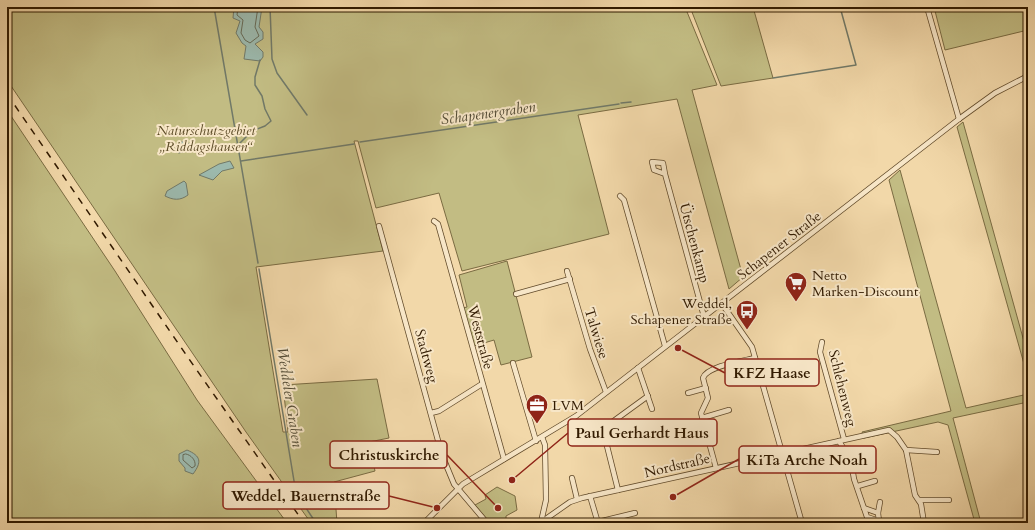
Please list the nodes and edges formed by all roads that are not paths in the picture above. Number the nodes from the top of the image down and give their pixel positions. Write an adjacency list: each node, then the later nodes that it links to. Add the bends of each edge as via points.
1 (927, 7): 3 (street)
2 (1028, 76): 3 (street, Schapener Straße, via 995,93)
3 (959, 119): 11 (street, Schapener Straße)
4 (665, 174): 12 (street, Ütschenkamp, via 703,313)
5 (620, 196): 14 (street, via 624,200)
6 (434, 221): 18 (street, Weststraße, via 438,224)
7 (379, 226): 25 (street, Stadtweg)
8 (567, 271): 9 (street, Talwiese)
9 (570, 280): 10 (street); 20 (street, Talwiese, via 590,349)
10 (516, 294)
11 (722, 304): 12 (street, Schapener Straße); 15 (street, via 748,339)
12 (706, 316): 14 (street, Schapener Straße)
13 (822, 342): 28 (street, Schlehenweg, via 820,352)
14 (665, 346): 17 (street, Schapener Straße)
15 (755, 358): 19 (street, via 707,372 704,378); 32 (street)
16 (513, 363): 29 (street)
17 (638, 368): 20 (street, Schapener Straße); 22 (street)
18 (482, 384): 25 (street, via 439,411); 33 (street, Weststraße)
19 (706, 388): 21 (street); 26 (street, via 708,398 701,414)
20 (606, 392): 27 (street, Schapener Straße, via 576,416)
21 (688, 393)
22 (648, 396): 23 (street); 41 (street, via 604,428 602,435 605,438)
23 (652, 409)
24 (729, 410): 26 (street)
25 (431, 413): 40 (street, Stadtweg, via 442,455)
26 (702, 418): 36 (street)
27 (542, 437): 29 (street, Schapener Straße); 53 (street, via 545,444 546,500)
28 (842, 440): 30 (street, Nordstraße, via 889,430); 32 (street, Nordstraße); 35 (street, Schlehenweg)
29 (536, 441): 33 (street, Schapener Straße)
30 (906, 450): 31 (street); 44 (street, via 915,495)
31 (937, 452)
32 (782, 453): 36 (street, Nordstraße); 55 (street)
33 (504, 460): 40 (street, Schapener Straße, via 470,479)
34 (868, 460): 35 (street)
35 (852, 465): 39 (street, Schlehenweg)
36 (716, 468): 41 (street, Nordstraße)
37 (572, 478): 43 (street)
38 (875, 482): 39 (street)
39 (858, 486): 47 (street, Schlehenweg)
40 (458, 489): 51 (street, Schapener Straße); 52 (street, Stadtweg)
41 (618, 490): 42 (street, Nordstraße)
42 (590, 496): 43 (street, Nordstraße); 54 (street)
43 (577, 499): 53 (street, Nordstraße)
44 (920, 500): 45 (street); 56 (street)
45 (949, 500)
46 (880, 502): 49 (street)
47 (864, 508): 49 (street); 50 (street, via 868,517)
48 (635, 513): 54 (street)
49 (878, 513): 50 (street)
50 (880, 522)
51 (425, 523)
52 (487, 523)
53 (541, 523)
54 (598, 523)
55 (802, 523)
56 (924, 523)

